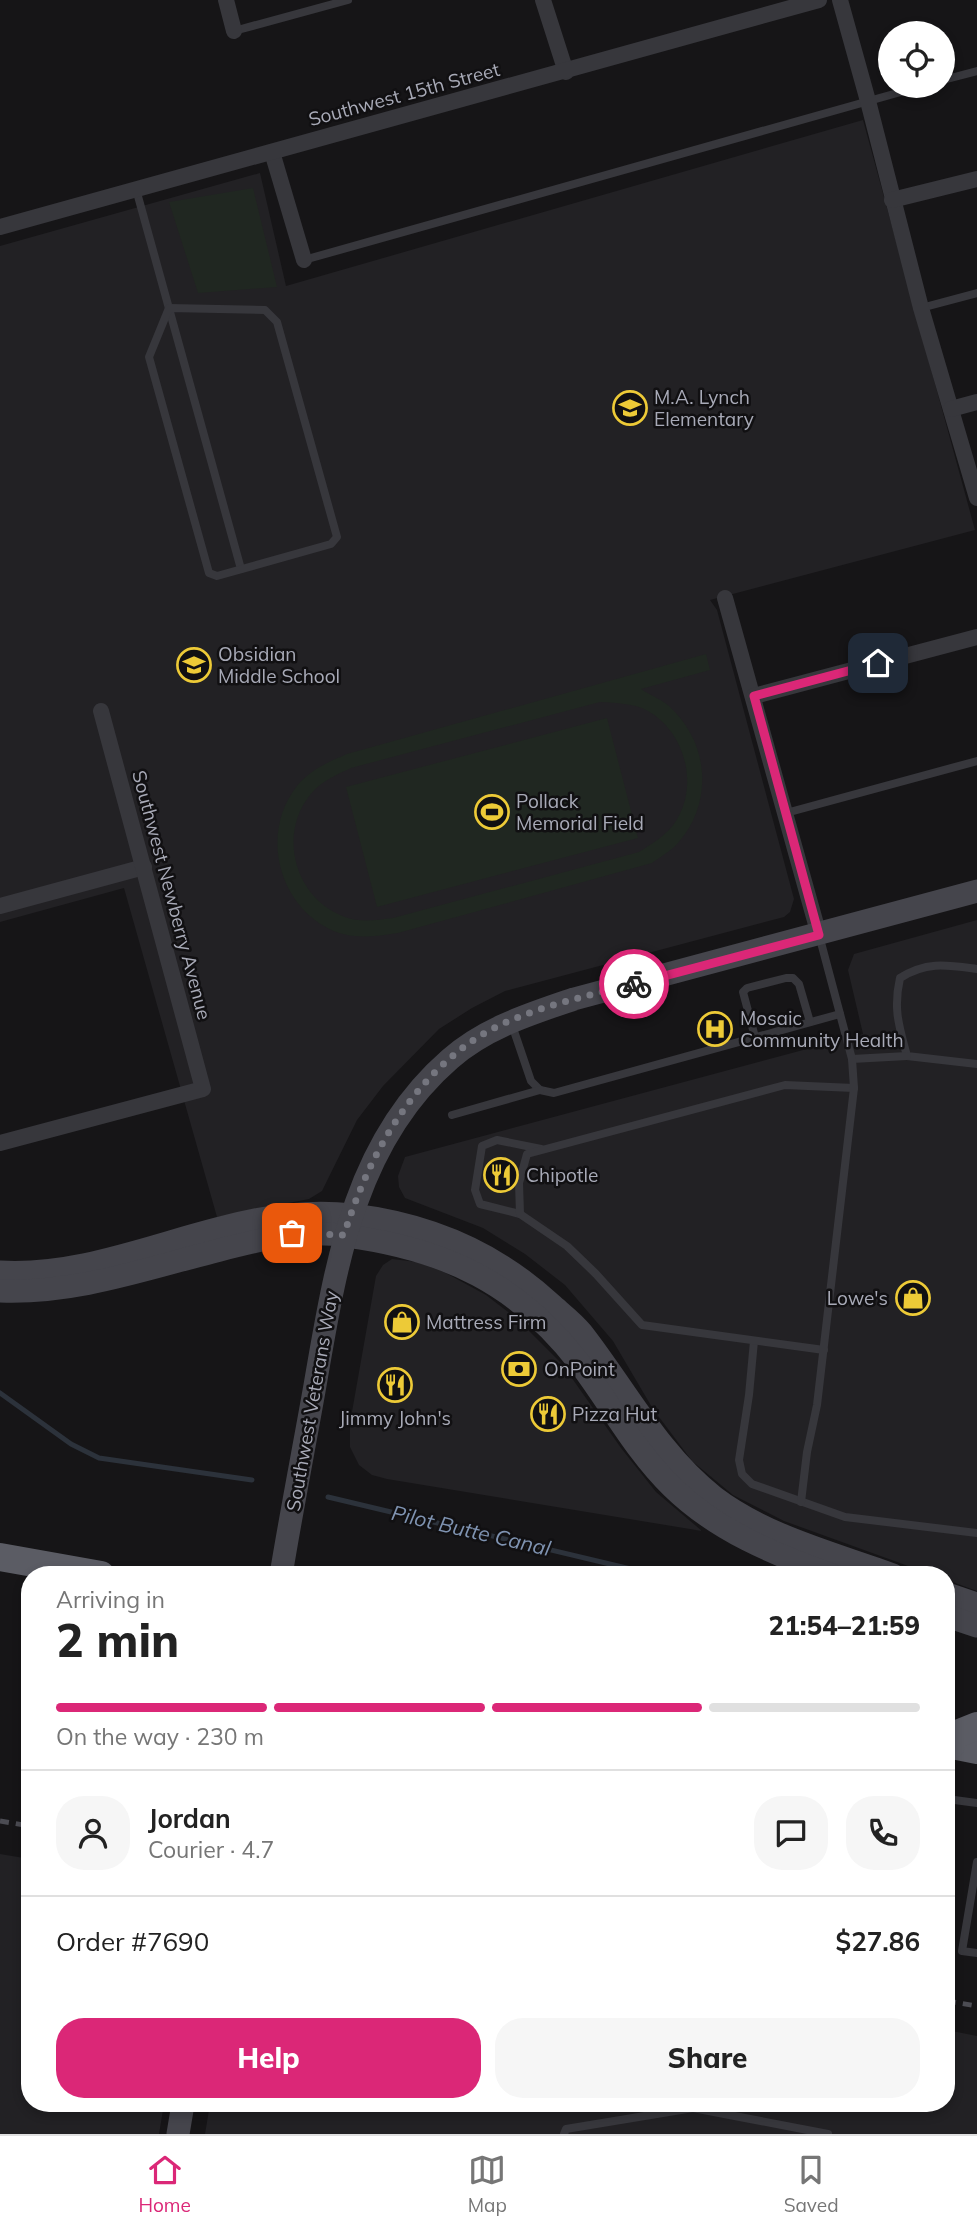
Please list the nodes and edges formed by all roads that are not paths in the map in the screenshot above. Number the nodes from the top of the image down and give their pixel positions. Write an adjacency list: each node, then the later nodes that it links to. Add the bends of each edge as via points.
1 (226, 0): 6 (street)
2 (348, 0): 6 (lane)
3 (543, 0): 8 (street)
4 (820, 0): 8 (street, Southwest 15th Street)
5 (840, 0): 11 (street)
6 (234, 31)
7 (977, 71): 9 (lane)
8 (566, 72): 12 (street, Southwest 15th Street)
9 (955, 77)
10 (878, 98): 11 (lane)
11 (869, 100): 15 (street); 17 (lane)
12 (272, 152): 14 (street, Southwest 15th Street); 17 (street)
13 (977, 179): 15 (street)
14 (136, 190): 16 (street, Southwest 15th Street); 19 (lane)
15 (892, 200): 20 (street)
16 (0, 227)
17 (303, 260)
18 (977, 293): 20 (lane)
19 (169, 308): 24 (lane); 24 (lane, via 149,357 156,384 209,573 217,576); 24 (lane, via 265,310 277,322 337,537 331,544)
20 (921, 308): 22 (street)
21 (977, 402): 22 (street)
22 (951, 409): 23 (street)
23 (977, 498)
24 (241, 569)
25 (725, 598): 27 (street)
26 (977, 637): 27 (street)
27 (754, 696): 30 (street)
28 (101, 711): 31 (street, Southwest Newberry Avenue)
29 (977, 761): 30 (lane)
30 (786, 813): 34 (street)
31 (144, 867): 33 (street); 46 (street, Southwest Newberry Avenue, via 203,1089)
32 (977, 891): 34 (main road, Southwest Veterans Way)
33 (0, 906)
34 (819, 935): 36 (lane); 37 (main road, Southwest Veterans Way, via 574,999)
35 (977, 968): 40 (lane, via 942,964 916,968 900,978 896,1016)
36 (840, 1014): 38 (lane); 41 (lane)
37 (511, 1022): 44 (lane, via 531,1081); 49 (main road, Southwest Veterans Way, via 450,1058 419,1090 376,1154)
38 (810, 1022): 39 (lane); 39 (lane, via 793,978 747,988 743,992)
39 (755, 1037): 44 (lane, via 554,1093)
40 (907, 1056): 41 (lane); 42 (lane)
41 (852, 1059): 43 (lane)
42 (977, 1064)
43 (854, 1088): 47 (lane, via 785,1085); 53 (lane)
44 (540, 1090): 45 (lane)
45 (452, 1115)
46 (0, 1143)
47 (544, 1149): 48 (lane, via 527,1154 519,1183); 48 (lane, via 498,1140 482,1146 475,1190 480,1204)
48 (520, 1213): 52 (lane, via 567,1246 642,1325)
49 (348, 1225): 50 (main road, via 306,1212 258,1219 61,1271); 51 (main road, via 292,1233 65,1289); 58 (main road, Southwest Veterans Way, via 335,1271); 59 (main road, via 457,1263 500,1287 530,1310 579,1363 650,1463 675,1490 711,1519 755,1545); 60 (main road, via 399,1222 462,1242 503,1265 580,1331 666,1450 715,1497 784,1535)
50 (0, 1272)
51 (0, 1291)
52 (754, 1341): 53 (lane); 54 (lane, via 739,1460 742,1474 752,1484)
53 (824, 1350): 54 (lane)
54 (801, 1502): 55 (lane, via 845,1517)
55 (977, 1534)
56 (0, 1557): 57 (highway)
57 (50, 1566)
58 (283, 1566)
59 (809, 1566)
60 (868, 1566)
61 (955, 1597): 62 (main road)
62 (977, 1604)
63 (955, 1619): 64 (main road)
64 (977, 1626)
65 (955, 1716): 66 (highway)
66 (977, 1720)
67 (977, 1726): 68 (highway)
68 (955, 1735)
69 (955, 1800): 70 (lane)
70 (977, 1803)
71 (977, 1862): 72 (lane, via 962,1951)
72 (977, 1953)
73 (182, 2112): 76 (main road)
74 (669, 2112): 77 (lane, via 566,2129)
75 (714, 2112): 78 (lane)
76 (178, 2134)
77 (564, 2134)
78 (828, 2134)

